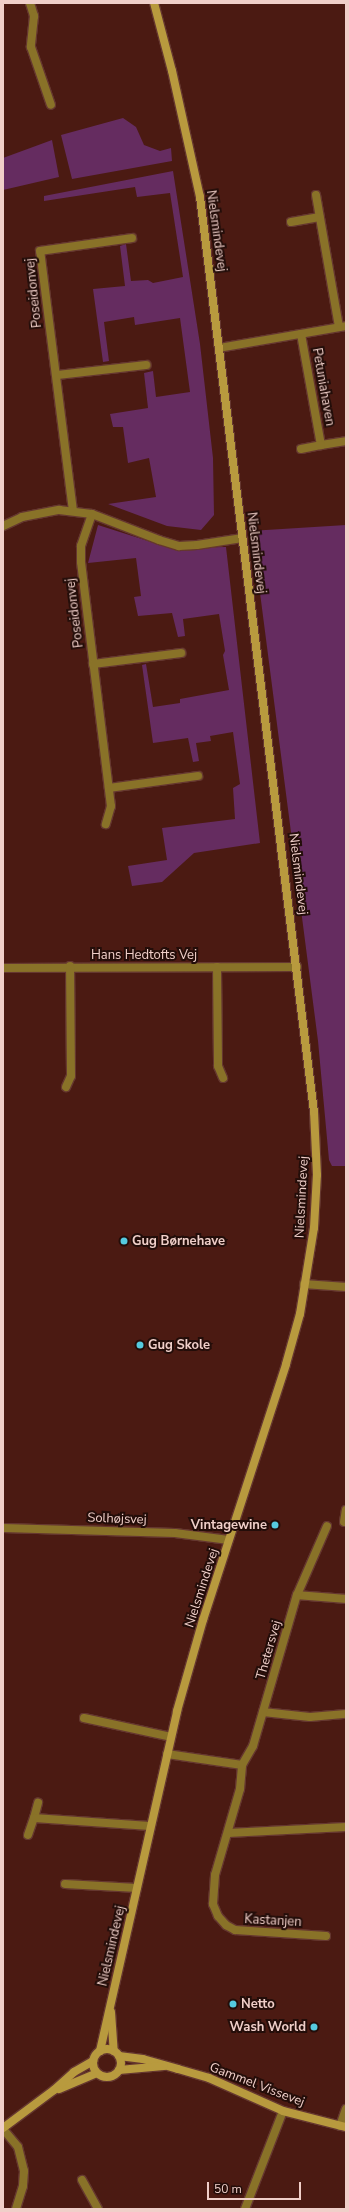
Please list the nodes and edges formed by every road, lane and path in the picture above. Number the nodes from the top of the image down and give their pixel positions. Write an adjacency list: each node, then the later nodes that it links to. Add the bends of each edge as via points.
1 (30, 3): 3 (street, via 34,16 31,47)
2 (154, 3): 10 (street, Nielsmindevej, via 200,197)
3 (51, 105)
4 (316, 194): 5 (street, Petuniahaven)
5 (320, 217): 6 (street); 8 (street, Petuniahaven)
6 (291, 222)
7 (132, 238): 12 (street, Poseidonvej, via 40,251)
8 (343, 327): 9 (street, Petuniahaven)
9 (301, 334): 10 (street, Petuniahaven); 14 (street, Petuniahaven)
10 (219, 348): 19 (street, Nielsmindevej)
11 (146, 365): 12 (street)
12 (57, 375): 16 (street, Poseidonvej)
13 (346, 441): 14 (street, Petuniahaven)
14 (321, 445): 15 (street, Petuniahaven)
15 (301, 449)
16 (73, 510): 17 (street); 18 (street, via 41,512)
17 (92, 514): 19 (street, via 179,546); 21 (street, Poseidonvej, via 81,546 81,562)
18 (3, 526)
19 (242, 538): 27 (street, Nielsmindevej)
20 (181, 653): 21 (street, Poseidonvej)
21 (93, 664): 23 (street, Poseidonvej)
22 (198, 776): 23 (street)
23 (108, 788): 24 (street, Poseidonvej, via 111,806)
24 (106, 824)
25 (70, 966): 26 (street, Hans Hedtofts Vej); 28 (street, Hans Hedtofts Vej); 30 (street, via 71,1076)
26 (217, 967): 27 (street, Hans Hedtofts Vej); 29 (street, via 218,1066)
27 (297, 967): 31 (street, Nielsmindevej, via 317,1155 314,1228)
28 (3, 968)
29 (223, 1078)
30 (66, 1088)
31 (304, 1284): 32 (street); 37 (street, Nielsmindevej, via 300,1314 286,1364)
32 (346, 1287)
33 (346, 1510): 34 (street)
34 (344, 1522)
35 (327, 1526): 38 (street, Thetersvej)
36 (3, 1528): 37 (street, Solhøjsvej, via 175,1533)
37 (229, 1540): 43 (street, Nielsmindevej, via 201,1628)
38 (298, 1595): 39 (street); 40 (street, Thetersvej)
39 (346, 1599)
40 (263, 1712): 41 (street, via 310,1717); 45 (street, Thetersvej, via 253,1746)
41 (346, 1714)
42 (84, 1718): 43 (street)
43 (171, 1737): 44 (street, Nielsmindevej)
44 (167, 1754): 45 (street); 48 (street, Nielsmindevej)
45 (242, 1765): 50 (street, Thetersvej, via 240,1789)
46 (38, 1804): 47 (street)
47 (34, 1818): 48 (street); 51 (street)
48 (150, 1826): 54 (street, Nielsmindevej)
49 (346, 1827): 50 (street)
50 (228, 1834): 52 (street, Thetersvej)
51 (28, 1835)
52 (215, 1875): 55 (street, Kastanjen, via 213,1904 218,1916 235,1930)
53 (66, 1884): 54 (street, Nielsmindevej)
54 (137, 1888): 56 (street, Nielsmindevej)
55 (326, 1936)
56 (111, 2009): 57 (street, Nielsmindevej); 58 (street, Nielsmindevej)
57 (100, 2050): 58 (street, via 107,2049); 59 (street)
58 (117, 2054): 60 (street, Gammel Vissevej); 61 (street, via 121,2063)
59 (93, 2061): 62 (street); 63 (street, via 74,2072)
60 (166, 2066): 61 (street, Gammel Vissevej); 65 (street, Gammel Vissevej, via 209,2078)
61 (119, 2070): 62 (street, via 114,2076 107,2077)
62 (97, 2073): 63 (street)
63 (54, 2090): 67 (street)
64 (346, 2109): 66 (street, Gammel Vissevej)
65 (283, 2111): 66 (street, Gammel Vissevej); 71 (street)
66 (343, 2126)
67 (3, 2129): 69 (street, via 18,2147 24,2171 23,2186)
68 (82, 2180): 70 (street)
69 (16, 2209)
70 (98, 2209)
71 (245, 2209)

